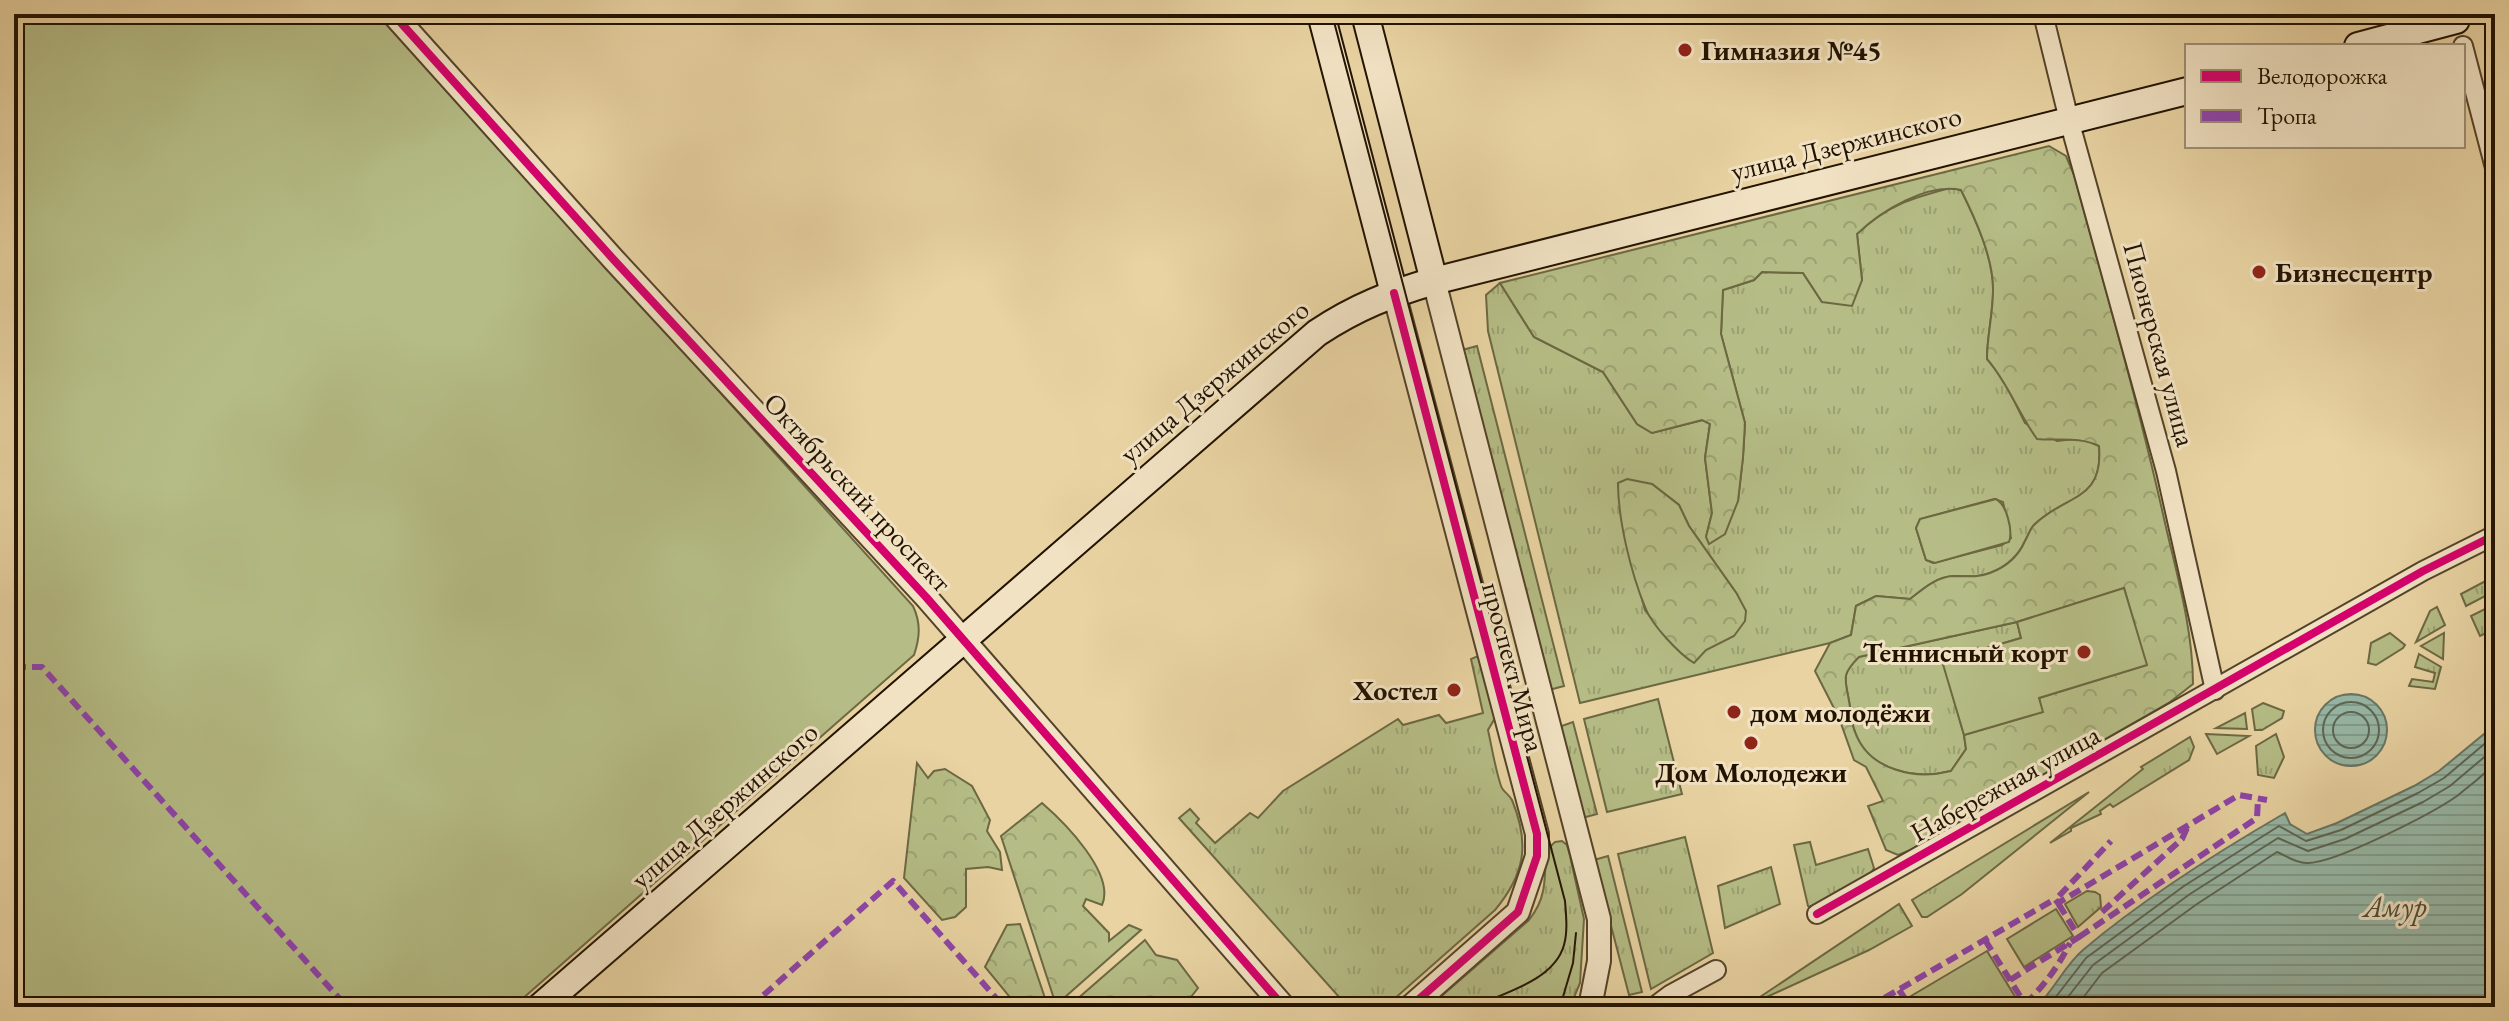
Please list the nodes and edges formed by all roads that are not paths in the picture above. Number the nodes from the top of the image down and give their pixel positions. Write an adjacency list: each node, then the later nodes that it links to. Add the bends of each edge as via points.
1 (393, 14): 15 (street, Октябрьский проспект)
2 (1321, 14): 13 (main road, проспект Мира)
3 (1365, 14): 12 (main road, проспект Мира)
4 (2043, 14): 10 (street, Пионерская улица)
5 (2455, 17): 6 (main road); 7 (street)
6 (2365, 44)
7 (2462, 44)
8 (2465, 54): 11 (street)
9 (2185, 91): 10 (main road, улица Дзержинского)
10 (2069, 120): 12 (main road, улица Дзержинского); 16 (street, Пионерская улица, via 2166,471)
11 (2495, 168)
12 (1434, 281): 13 (main road, улица Дзержинского); 22 (street, проспект Мира, via 1596,907 1599,961)
13 (1394, 293): 15 (main road, улица Дзержинского, via 1350,311 1317,333); 21 (street, проспект Мира, via 1537,834 1537,856 1518,912)
14 (2495, 535): 16 (street, Набережная улица)
15 (963, 640): 19 (main road, улица Дзержинского); 20 (street, Октябрьский проспект)
16 (2215, 690): 17 (street, Набережная улица)
17 (1817, 914)
18 (1716, 970): 23 (street)
19 (540, 1007)
20 (1284, 1007)
21 (1410, 1007)
22 (1590, 1007)
23 (1654, 1007)

